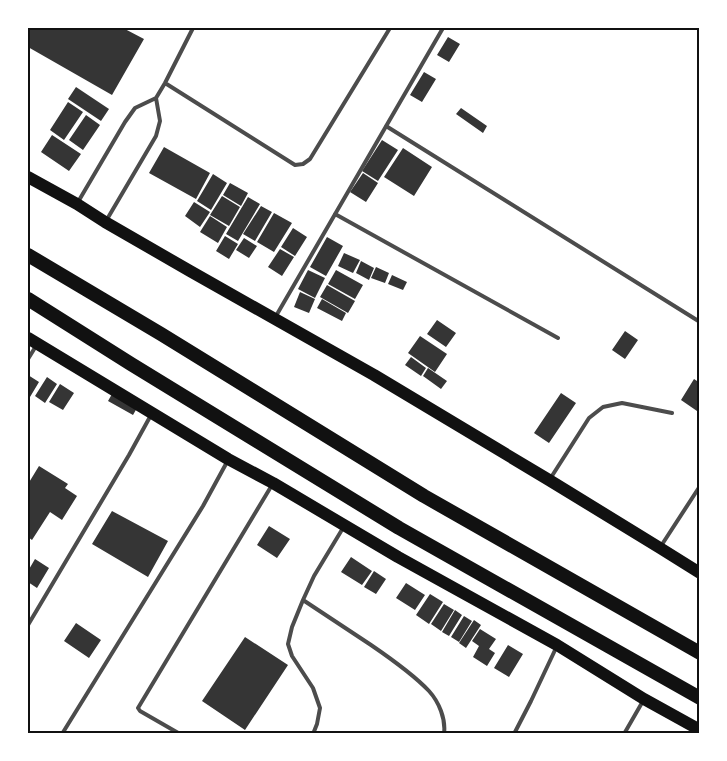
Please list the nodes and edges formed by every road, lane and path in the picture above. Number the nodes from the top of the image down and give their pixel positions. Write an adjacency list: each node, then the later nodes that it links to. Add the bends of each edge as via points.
1 (193, 28): 4 (lane)
2 (390, 28): 4 (lane, via 304,164 295,165)
3 (443, 28): 6 (lane)
4 (164, 83): 5 (lane)
5 (156, 98): 8 (lane, via 135,108 124,122); 10 (lane, via 160,121 156,136)
6 (386, 126): 9 (lane); 14 (lane)
7 (28, 177): 8 (highway)
8 (77, 204): 10 (highway)
9 (335, 214): 13 (lane); 15 (lane)
10 (105, 222): 13 (highway)
11 (28, 255): 30 (highway, via 424,496)
12 (28, 298): 31 (highway, via 399,528)
13 (275, 318): 21 (highway)
14 (700, 322)
15 (558, 338)
16 (32, 341): 17 (lane); 18 (highway)
17 (28, 359)
18 (152, 413): 20 (highway); 28 (lane)
19 (672, 413): 21 (lane, via 622,403 603,407 589,418)
20 (228, 459): 22 (highway); 34 (lane, via 203,506)
21 (549, 480): 25 (highway)
22 (273, 483): 24 (highway); 35 (lane, via 138,708)
23 (700, 486): 25 (lane)
24 (344, 525): 27 (lane); 29 (highway)
25 (660, 548): 26 (highway)
26 (700, 574)
27 (303, 600): 36 (lane, via 288,644 313,688 320,708); 37 (lane, via 401,666 430,691 443,716)
28 (28, 625)
29 (557, 645): 32 (highway); 38 (lane)
30 (700, 653)
31 (700, 698)
32 (644, 699): 33 (highway); 39 (lane)
33 (700, 730)
34 (62, 734)
35 (180, 734)
36 (313, 734)
37 (444, 734)
38 (514, 734)
39 (624, 734)

